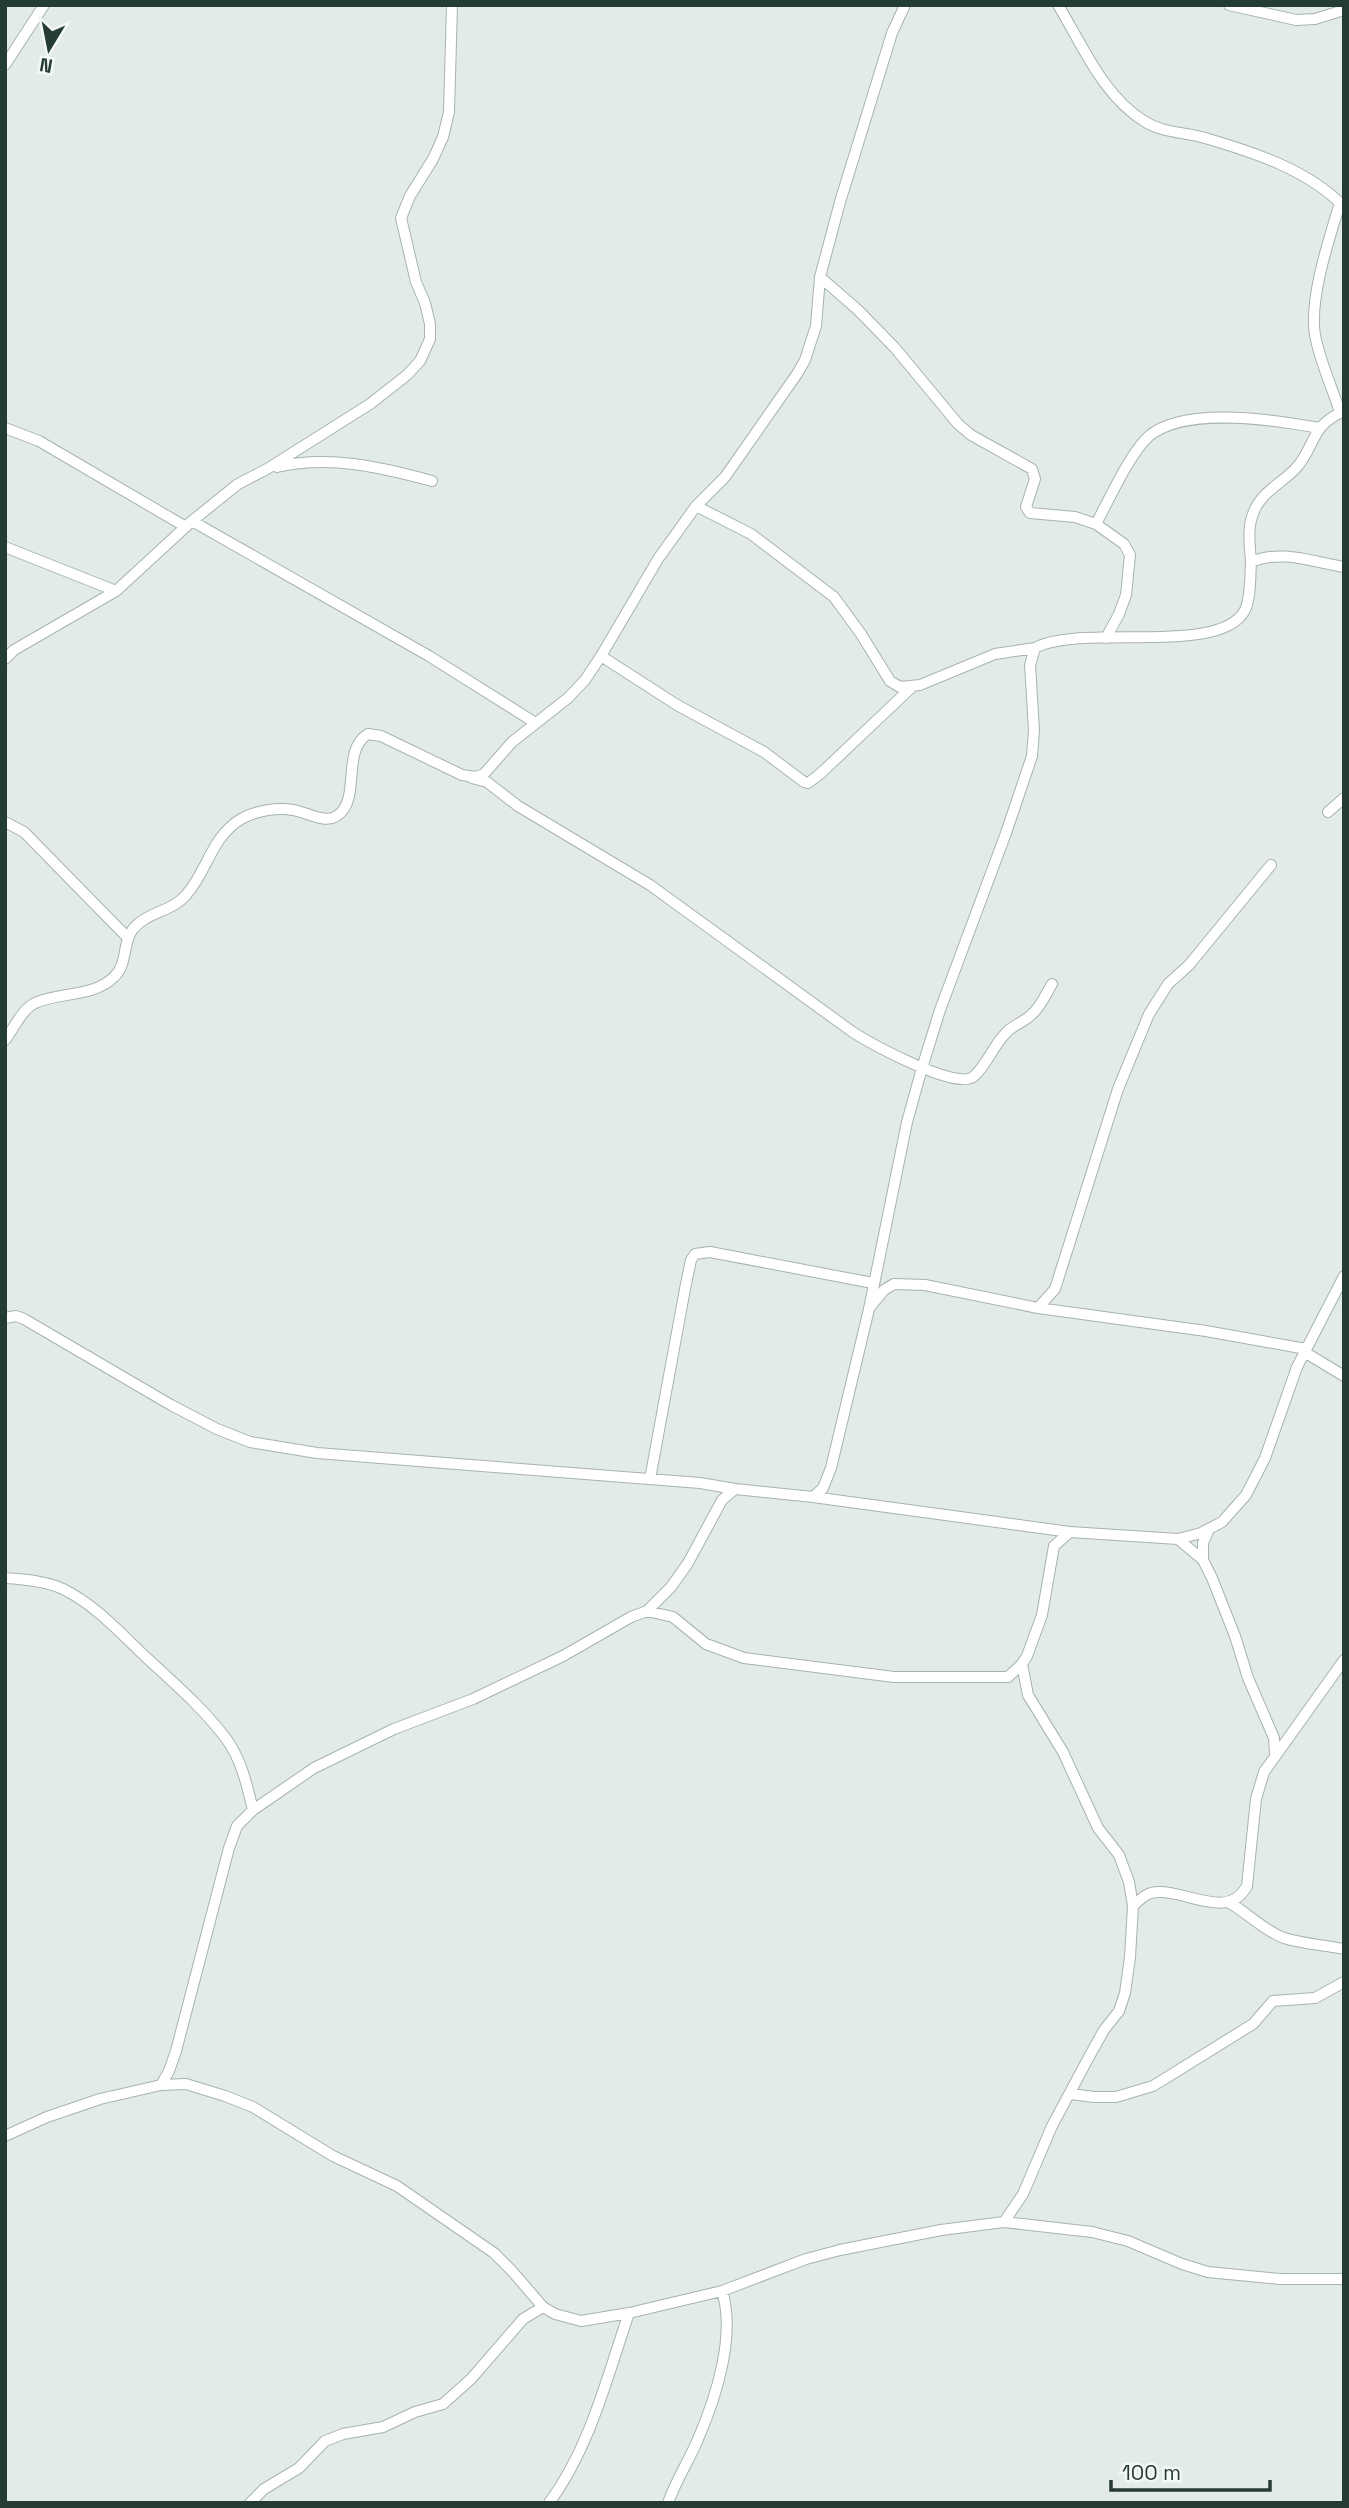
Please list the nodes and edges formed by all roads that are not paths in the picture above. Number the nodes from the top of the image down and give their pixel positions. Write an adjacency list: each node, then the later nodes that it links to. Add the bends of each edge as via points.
1 (44, 5): 7 (street)
2 (452, 5): 15 (street, via 449,112 443,137 401,218 430,324 427,350 407,375 370,404)
3 (905, 5): 11 (street, via 884,57)
4 (1058, 5): 9 (street, via 1105,83 1142,120 1275,162)
5 (1228, 5): 6 (street, via 1296,20)
6 (1344, 10)
7 (5, 65)
8 (1344, 188): 9 (street)
9 (1331, 195): 10 (street)
10 (1342, 205): 12 (street, via 1328,244 1314,320 1319,351)
11 (820, 277): 17 (street, via 816,326 805,360 724,477); 19 (street, via 895,348 958,424 1032,469 1035,479 1026,507 1030,513)
12 (1342, 411): 14 (street)
13 (5, 428): 18 (street, via 39,441)
14 (1319, 428): 19 (street, via 1194,418 1159,430 1139,448); 21 (street, via 1298,466 1256,505 1251,517)
15 (267, 469): 16 (street, via 337,462 385,468); 18 (street, via 238,484)
16 (432, 481)
17 (696, 506): 26 (street, via 658,559); 28 (street, via 751,534 834,597 890,681)
18 (189, 524): 23 (street); 29 (street, via 417,650)
19 (1096, 524): 24 (street, via 1124,544 1130,555 1126,595)
20 (5, 547): 23 (street)
21 (1251, 562): 22 (street, via 1283,555); 24 (street, via 1245,609 1233,624 1211,632)
22 (1344, 567)
23 (116, 591): 27 (street)
24 (1105, 638): 25 (street)
25 (1035, 648): 28 (street, via 995,654); 38 (street, via 1030,664 1032,756)
26 (601, 656): 28 (street, via 808,783); 29 (street, via 568,698)
27 (5, 659)
28 (912, 687)
29 (534, 722): 30 (street, via 484,774)
30 (470, 777): 35 (street, via 396,742 368,734 357,746 346,805 337,817 276,809 242,818 214,848 187,895 140,922); 38 (street, via 487,782 518,806 650,885 854,1033)
31 (1344, 798): 32 (street)
32 (1328, 812)
33 (5, 822): 35 (street, via 24,832)
34 (1271, 865): 43 (street, via 1168,984 1149,1014 1118,1089)
35 (128, 937): 37 (street, via 115,977 97,988 34,1004)
36 (1052, 984): 38 (street, via 1034,1012 1011,1026 970,1079)
37 (5, 1040)
38 (922, 1068): 39 (street)
39 (876, 1271): 41 (street); 42 (street)
40 (1344, 1276): 48 (street)
41 (873, 1283): 45 (street); 50 (street, via 710,1252 695,1254)
42 (894, 1284): 44 (street, via 925,1285); 45 (street)
43 (1051, 1296): 44 (street); 46 (street)
44 (1038, 1308): 46 (street)
45 (869, 1309): 52 (street, via 831,1468 823,1488)
46 (1061, 1312): 48 (street, via 1206,1331)
47 (5, 1318): 50 (street, via 24,1319 171,1405 250,1441 317,1453)
48 (1306, 1351): 49 (street); 53 (street, via 1246,1495 1222,1522)
49 (1344, 1376)
50 (650, 1479): 51 (street)
51 (735, 1489): 52 (street); 58 (street, via 722,1500 671,1587)
52 (813, 1497): 54 (street)
53 (1209, 1529): 55 (street); 56 (street)
54 (1070, 1532): 55 (street); 60 (street, via 1054,1546 1042,1615)
55 (1178, 1539): 56 (street)
56 (1203, 1560): 63 (street, via 1273,1738)
57 (5, 1578): 64 (street, via 60,1587 113,1626 196,1704 227,1740 242,1769)
58 (647, 1611): 61 (street, via 673,1617 706,1644 744,1658 894,1677); 64 (street, via 563,1656 326,1763)
59 (1344, 1660): 63 (street)
60 (1022, 1664): 61 (street); 62 (street)
61 (1008, 1677): 62 (street)
62 (1028, 1695): 66 (street, via 1063,1752 1098,1828 1119,1854)
63 (1275, 1754): 65 (street, via 1256,1799 1247,1886 1242,1896)
64 (253, 1810): 69 (street, via 237,1826 229,1849 176,2051)
65 (1228, 1902): 66 (street, via 1166,1893 1150,1894); 67 (street, via 1286,1938)
66 (1133, 1906): 70 (street, via 1125,1993)
67 (1344, 1949)
68 (1344, 1982): 70 (street, via 1315,1998 1273,2001 1253,2024 1153,2086 1116,2097)
69 (161, 2085): 71 (street, via 100,2099); 75 (street, via 186,2084 234,2100 397,2186 494,2253)
70 (1071, 2094): 72 (street, via 1023,2194)
71 (5, 2136)
72 (1004, 2222): 73 (street, via 1092,2232 1208,2272); 74 (street, via 840,2250)
73 (1344, 2279)
74 (722, 2291): 76 (street); 79 (street, via 727,2312 723,2360 699,2438)
75 (543, 2307): 76 (street, via 581,2321); 77 (street, via 523,2319 443,2404 383,2427 325,2441 299,2468)
76 (629, 2313): 78 (street, via 584,2440 564,2484)
77 (250, 2503)
78 (549, 2503)
79 (668, 2503)

